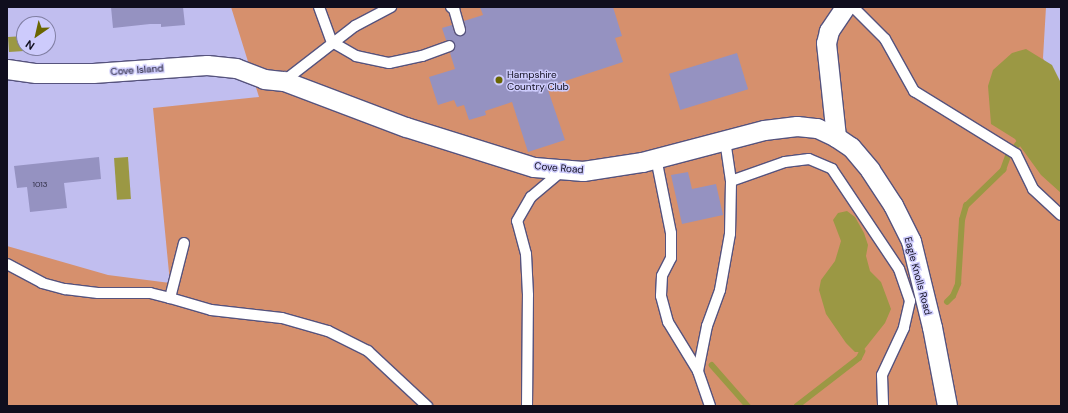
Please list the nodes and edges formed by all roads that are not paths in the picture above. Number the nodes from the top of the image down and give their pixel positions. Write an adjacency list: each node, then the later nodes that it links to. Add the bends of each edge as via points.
1 (319, 7): 7 (lane)
2 (391, 7): 7 (lane, via 355,26)
3 (450, 7): 6 (lane, via 454,9)
4 (845, 7): 12 (street, via 829,31 826,43)
5 (852, 7): 17 (lane, via 885,39 914,91 1016,154 1033,189)
6 (460, 30)
7 (332, 42): 8 (lane, via 356,56 389,63 422,56); 11 (lane)
8 (449, 46)
9 (7, 69): 10 (street, Cove Island, via 36,73 93,73 207,65 236,68)
10 (264, 79): 11 (street, Cove Road)
11 (284, 81): 15 (street, Cove Road, via 406,127 534,167)
12 (836, 137): 13 (street, Cove Road, via 817,128 797,126 764,130); 26 (street, Eagle Knolls Road, via 851,147 870,170 893,205 911,241 932,327)
13 (726, 140): 14 (street, Cove Road); 16 (lane)
14 (656, 158): 15 (street, Cove Road, via 583,171); 21 (lane, via 671,233 671,258 662,276 661,296 668,322)
15 (564, 169): 23 (lane, via 531,197 517,221 526,254)
16 (731, 181): 21 (lane, via 730,234 720,290 707,326); 25 (lane, via 785,162 809,159 832,169 899,269 910,302 904,328 882,375)
17 (1061, 215)
18 (184, 243): 20 (lane)
19 (7, 264): 20 (lane, via 42,283 65,289 98,293 150,293)
20 (170, 298): 22 (lane, via 210,310 282,318 328,331 368,351)
21 (698, 371): 24 (lane)
22 (427, 406)
23 (527, 406)
24 (710, 406)
25 (883, 406)
26 (947, 406)

